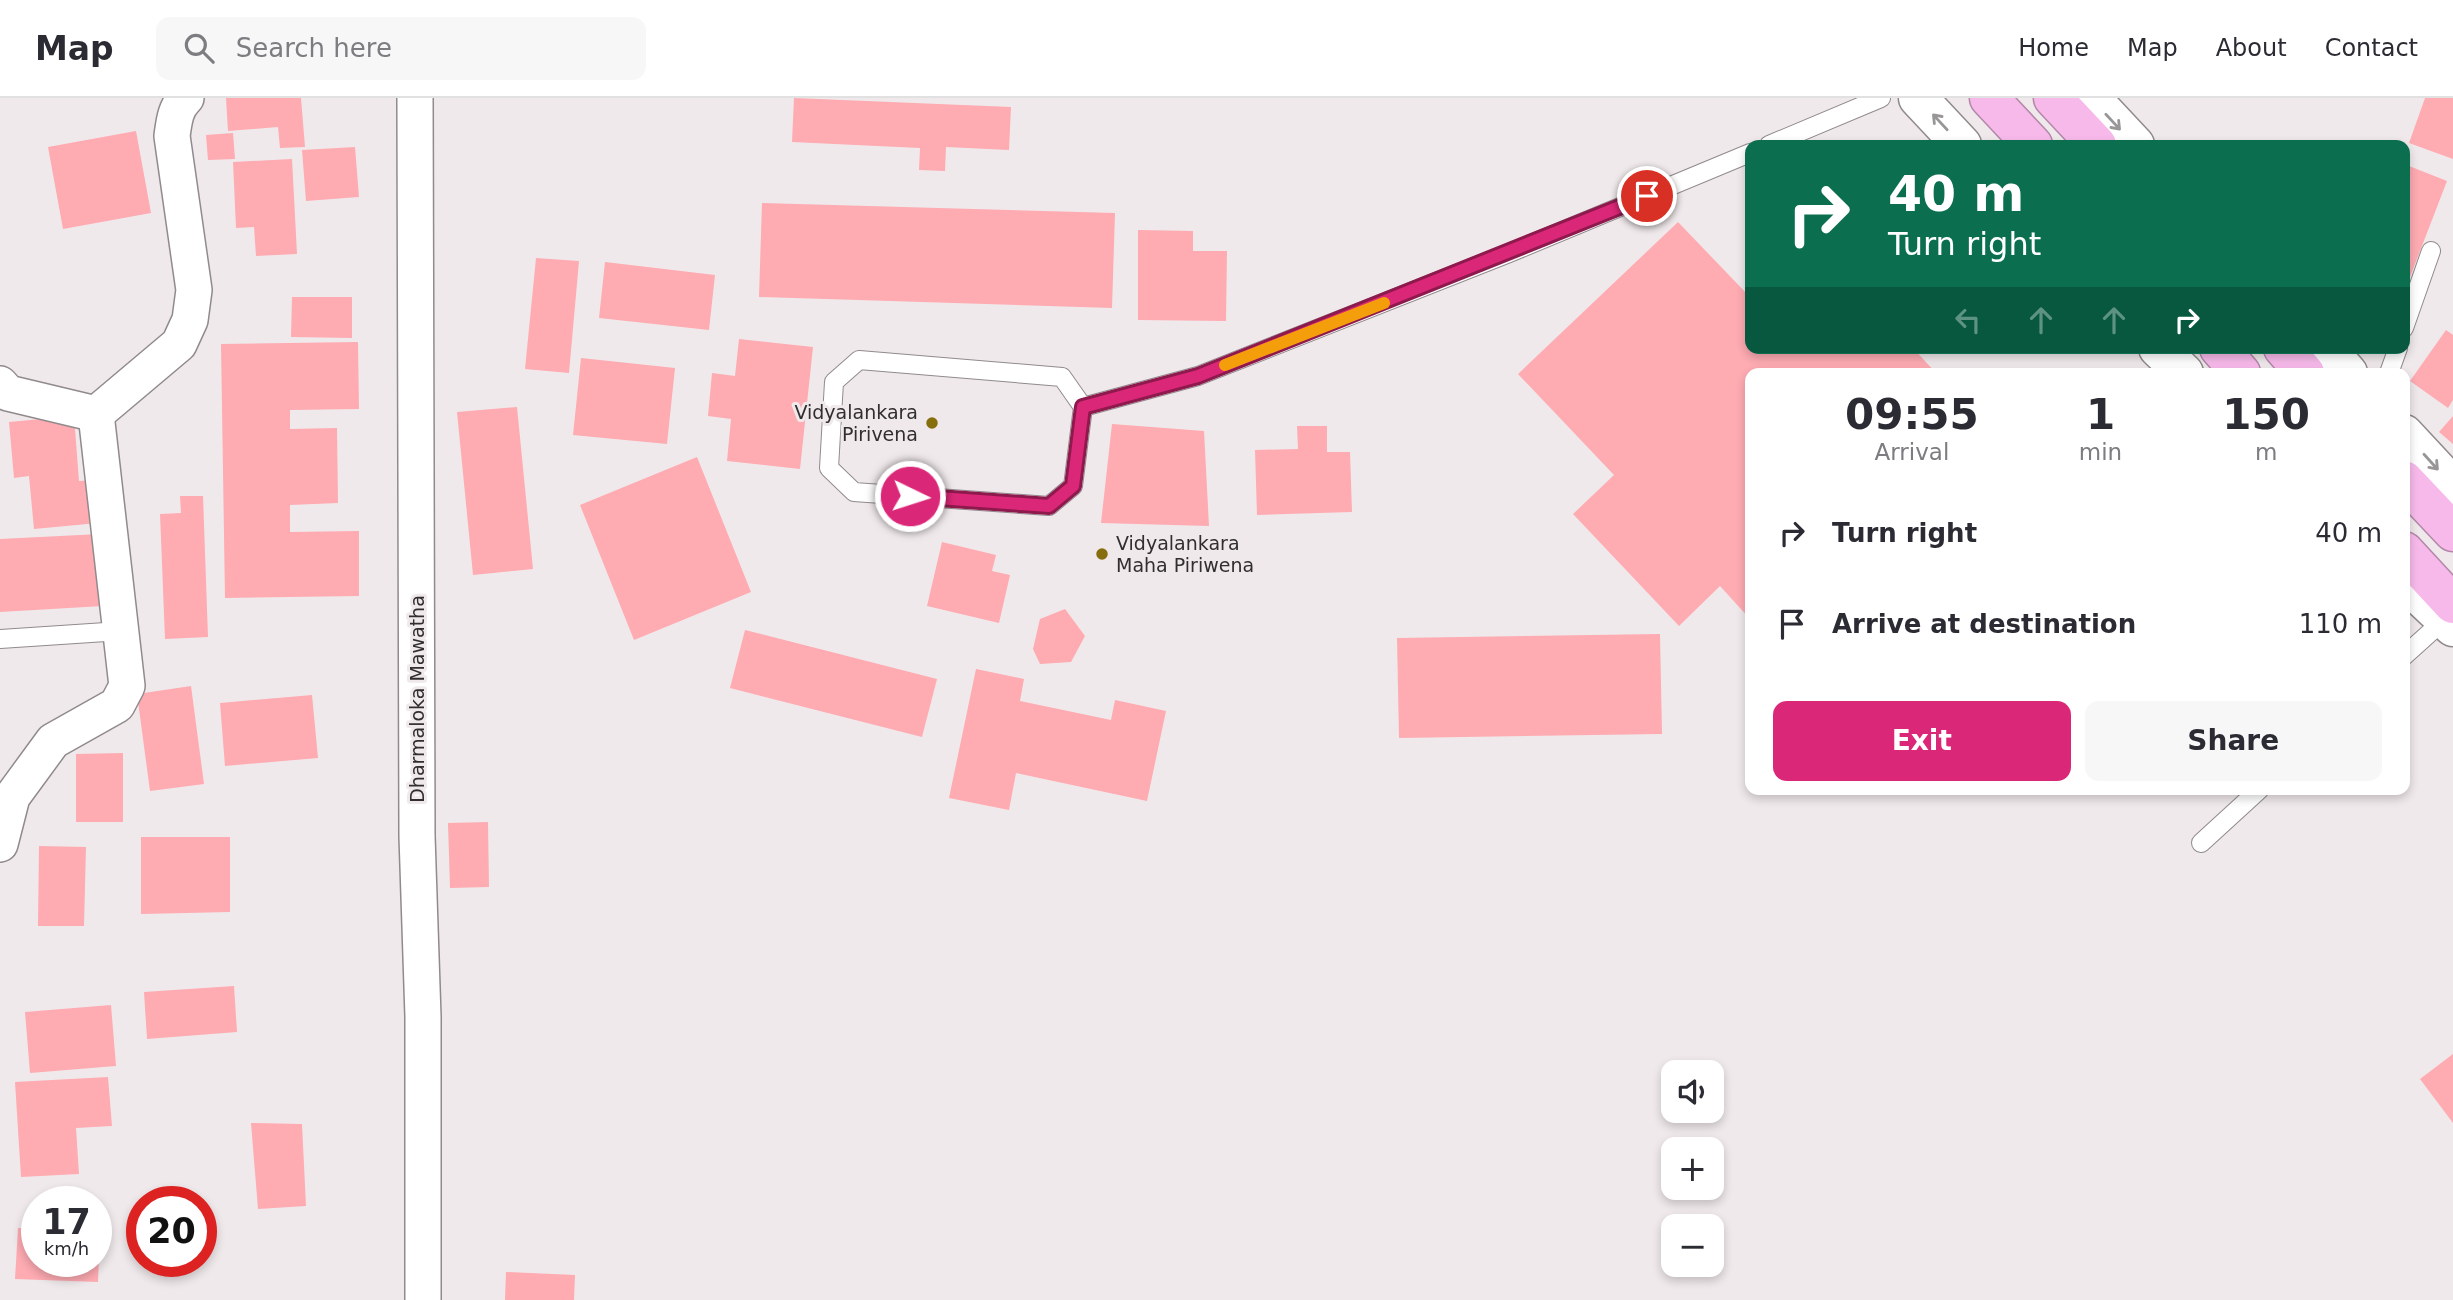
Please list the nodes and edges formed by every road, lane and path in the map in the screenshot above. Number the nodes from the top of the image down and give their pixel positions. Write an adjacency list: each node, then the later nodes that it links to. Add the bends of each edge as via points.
1 (186, 98): 26 (street, via 175,117 172,136 194,290 190,320 179,344)
2 (415, 98): 40 (street, Dharmaloka Mawatha)
3 (1881, 98): 8 (lane)
4 (1918, 98): 9 (street, one-way to 4)
5 (1989, 98): 10 (highway)
6 (2053, 98): 11 (highway)
7 (2091, 98): 12 (street, one-way to 12)
8 (1781, 140)
9 (1957, 140)
10 (2028, 140)
11 (2092, 140)
12 (2130, 140)
13 (1745, 155): 25 (lane, via 1210,371)
14 (2431, 251): 15 (lane)
15 (2410, 311)
16 (2164, 354): 20 (street)
17 (2224, 354): 21 (highway)
18 (2288, 354): 22 (highway)
19 (2331, 354): 23 (street)
20 (2179, 368)
21 (2237, 368)
22 (2301, 368)
23 (2344, 368)
24 (0, 384): 26 (street, via 8,393)
25 (1083, 407): 25 (lane, via 1073,486 1049,506 854,492 829,468 834,382 859,360 1062,377)
26 (96, 414): 34 (street)
27 (2410, 440): 29 (street, one-way to 29)
28 (2410, 486): 30 (highway)
29 (2453, 493)
30 (2453, 532)
31 (2410, 560): 33 (highway)
32 (2410, 586): 33 (street)
33 (2450, 617): 36 (lane)
34 (121, 631): 35 (lane); 39 (street, via 127,686 117,705 53,741 12,797)
35 (0, 639)
36 (2410, 651)
37 (2253, 795): 38 (lane)
38 (2201, 843)
39 (0, 844)
40 (423, 1300)

